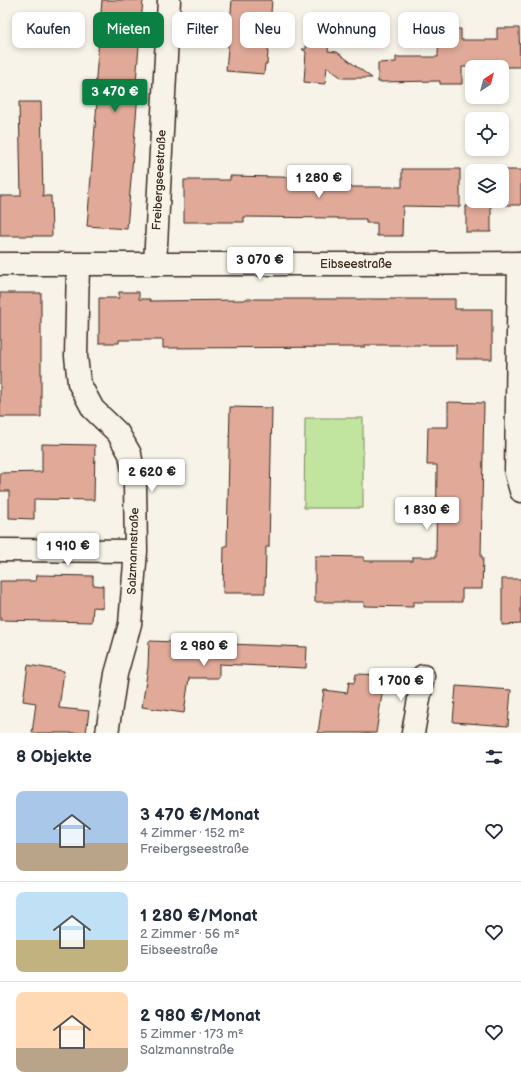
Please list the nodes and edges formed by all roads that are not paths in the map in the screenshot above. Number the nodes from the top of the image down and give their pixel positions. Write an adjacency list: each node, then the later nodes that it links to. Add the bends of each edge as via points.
1 (169, 0): 4 (street, Freibergseestraße)
2 (520, 263): 4 (street, Eibseestraße); 6 (street, via 516,473)
3 (0, 264): 5 (street, Eibseestraße)
4 (155, 264): 5 (street, Eibseestraße)
5 (78, 265): 8 (street, Salzmannstraße, via 76,356 79,383 93,409 118,433 130,454 135,484)
6 (521, 491)
7 (0, 550): 8 (street)
8 (136, 551): 10 (street, Salzmannstraße, via 130,624 116,674)
9 (423, 676): 11 (street)
10 (107, 733)
11 (414, 733)

